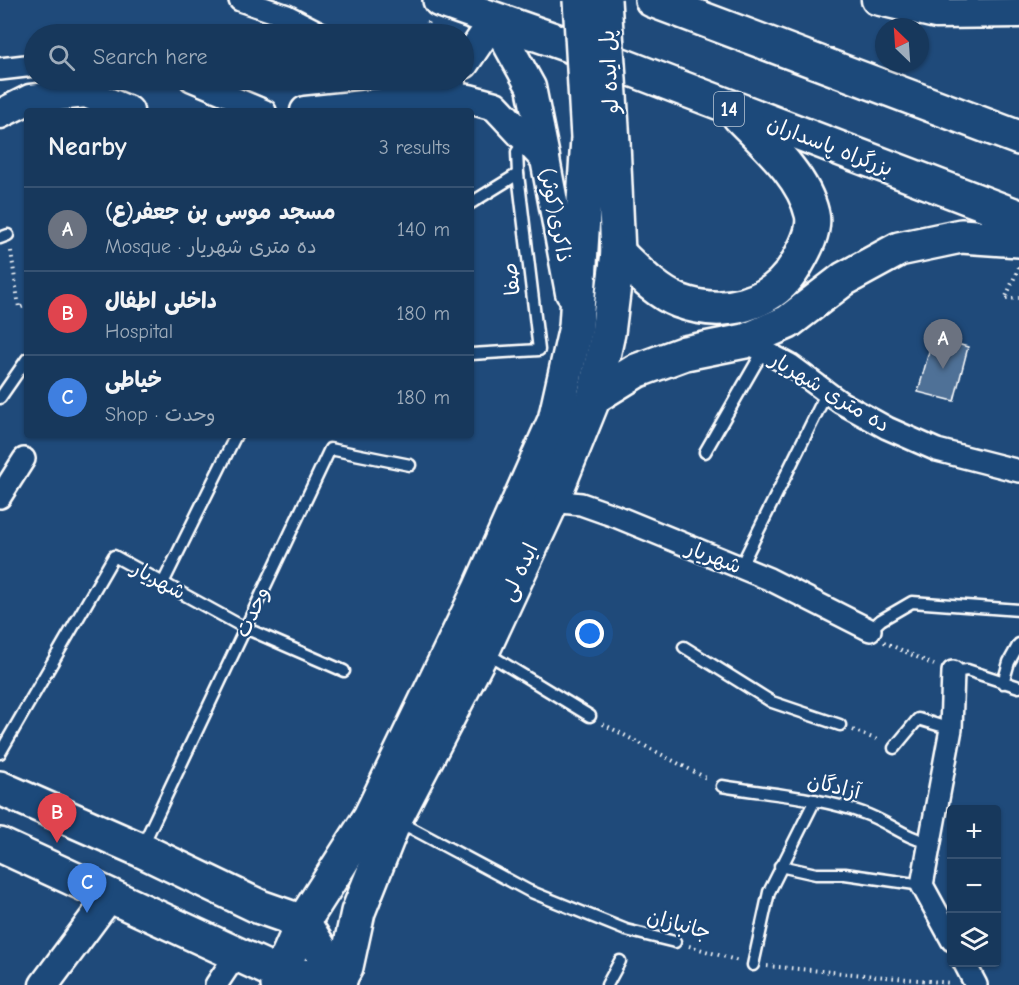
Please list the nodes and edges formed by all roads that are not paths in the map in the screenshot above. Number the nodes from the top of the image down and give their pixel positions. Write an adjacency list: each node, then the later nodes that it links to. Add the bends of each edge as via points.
1 (240, 0): 10 (street)
2 (440, 0): 9 (main road, بزرگراه پاسداران / 14)
3 (580, 0): 24 (main road, پل ایده لو, bridge)
4 (604, 0): 24 (main road, پل ایده لو, bridge)
5 (652, 0): 11 (main road)
6 (699, 0): 11 (main road)
7 (876, 0): 8 (street, via 936,14)
8 (1019, 13)
9 (494, 20): 12 (street); 20 (main road, بزرگراه پاسداران / 14); 25 (street, via 531,87)
10 (303, 24)
11 (752, 37): 23 (main road)
12 (474, 49)
13 (24, 66): 14 (street)
14 (0, 69)
15 (215, 90): 18 (street)
16 (439, 96): 19 (street, ذاکری(کوثر)); 22 (street, ذاکری(کوثر), via 495,106)
17 (122, 108): 21 (street, via 86,93 30,99)
18 (258, 108)
19 (332, 108)
20 (734, 110): 28 (main road, بزرگراه پاسداران / 14); 30 (main road, via 780,159 808,202 813,217 808,244 792,271 768,295 742,307 711,308 679,301 651,283)
21 (0, 114)
22 (526, 137): 25 (street, ذاکری(کوثر)); 26 (lane, صفا, via 517,152)
23 (1019, 138)
24 (601, 140): 30 (main road, ایده لی); 31 (main road, ایده لی)
25 (545, 159): 31 (street, ذاکری(کوثر))
26 (518, 174): 27 (lane); 33 (lane, صفا, via 540,350)
27 (474, 201)
28 (1019, 217)
29 (1019, 240): 32 (main road, via 961,236 899,249 844,279)
30 (618, 253): 36 (main road, ایده لی, via 608,333)
31 (576, 327): 72 (main road, ایده لی, via 555,420 485,579 370,817)
32 (754, 346): 35 (street, ده متری شهریار, via 790,365); 36 (main road, via 685,353 636,371); 39 (lane)
33 (474, 354)
34 (24, 363): 37 (lane)
35 (826, 392): 42 (street, ده متری شهریار, via 887,428 938,450); 45 (lane)
36 (594, 397): 44 (main road, ایده لی)
37 (0, 398)
38 (235, 438): 46 (lane)
39 (705, 452)
40 (24, 459): 43 (street)
41 (410, 465): 48 (lane, وحدت, via 330,449)
42 (1019, 471)
43 (0, 497)
44 (552, 501): 45 (street, شهریار, via 581,504); 52 (main road, ایده لی)
45 (740, 568): 49 (street, شهریار)
46 (163, 583): 48 (lane, شهریار); 61 (lane, شهریار, via 114,556)
47 (1019, 610): 49 (lane, via 912,602)
48 (245, 628): 53 (lane, شهریار); 68 (lane, وحدت)
49 (870, 630)
50 (1019, 644): 55 (lane)
51 (684, 647): 58 (lane, via 772,702)
52 (483, 650): 57 (lane); 65 (main road, ایده لی)
53 (344, 670)
54 (953, 672): 55 (lane, via 967,670); 59 (street)
55 (1003, 683): 56 (lane)
56 (1019, 687)
57 (590, 716)
58 (840, 725)
59 (951, 729): 60 (lane, via 918,719); 66 (street)
60 (894, 748)
61 (0, 753)
62 (722, 786): 64 (lane, آزادگان)
63 (0, 788): 68 (main road)
64 (815, 800): 66 (lane, آزادگان, via 866,813 914,839); 69 (lane)
65 (395, 819): 74 (lane, جانبازان, via 529,891 626,930); 80 (main road, ایده لی, via 358,912)
66 (930, 843): 70 (street)
67 (0, 845): 71 (main road)
68 (141, 850): 72 (main road, via 260,907)
69 (780, 866): 70 (lane, via 816,874); 77 (lane, via 769,892)
70 (922, 885): 73 (street)
71 (111, 896): 75 (main road); 81 (street)
72 (303, 922): 79 (main road, ایده لی); 80 (main road)
73 (947, 932)
74 (675, 942)
75 (236, 954): 79 (main road); 82 (street)
76 (620, 961): 83 (lane)
77 (753, 965)
78 (966, 967): 84 (street)
79 (279, 979): 80 (main road)
80 (341, 983)
81 (44, 985)
82 (216, 985)
83 (608, 985)
84 (976, 985)

